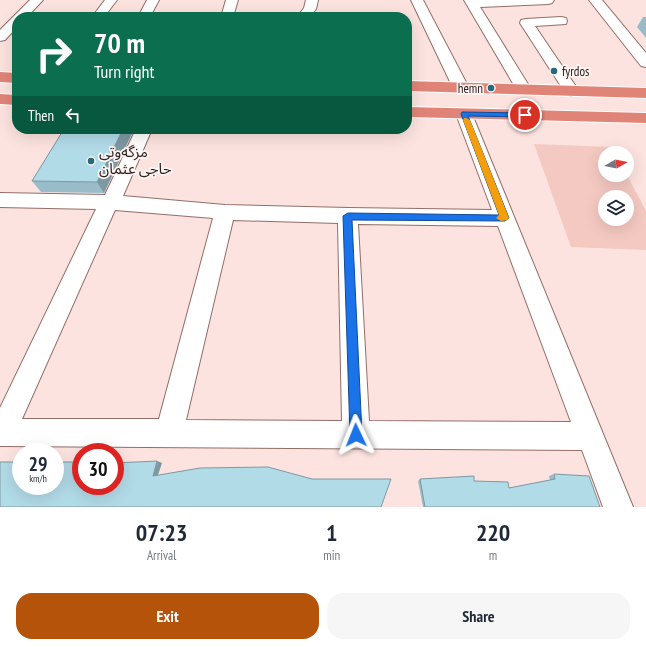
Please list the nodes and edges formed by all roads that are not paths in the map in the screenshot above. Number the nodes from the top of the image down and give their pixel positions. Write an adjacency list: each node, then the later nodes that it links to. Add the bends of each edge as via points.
1 (37, 0): 10 (street)
2 (111, 0): 11 (street)
3 (153, 0): 12 (street)
4 (232, 0): 13 (street)
5 (312, 0): 14 (street)
6 (417, 0): 22 (street)
7 (548, 0): 9 (street)
8 (595, 0): 18 (street)
9 (471, 2): 23 (street)
10 (25, 12)
11 (102, 12)
12 (147, 12)
13 (228, 12)
14 (307, 12)
15 (561, 21): 24 (street, via 526,23)
16 (12, 25): 17 (street)
17 (0, 37)
18 (646, 63)
19 (0, 77): 20 (highway)
20 (12, 78)
21 (412, 86): 22 (highway)
22 (461, 88): 23 (highway)
23 (523, 89): 24 (highway)
24 (571, 91): 25 (highway)
25 (646, 93)
26 (0, 99): 27 (highway)
27 (12, 100)
28 (412, 112): 29 (highway)
29 (464, 114): 30 (highway); 36 (street)
30 (646, 118)
31 (142, 134): 33 (street)
32 (0, 200): 33 (street)
33 (110, 202): 34 (street); 37 (street)
34 (225, 212): 35 (street); 38 (street)
35 (348, 216): 36 (street); 39 (street)
36 (505, 218): 40 (street)
37 (1, 433): 38 (street)
38 (169, 434): 39 (street)
39 (356, 435): 40 (street)
40 (590, 436): 41 (street)
41 (618, 507)

